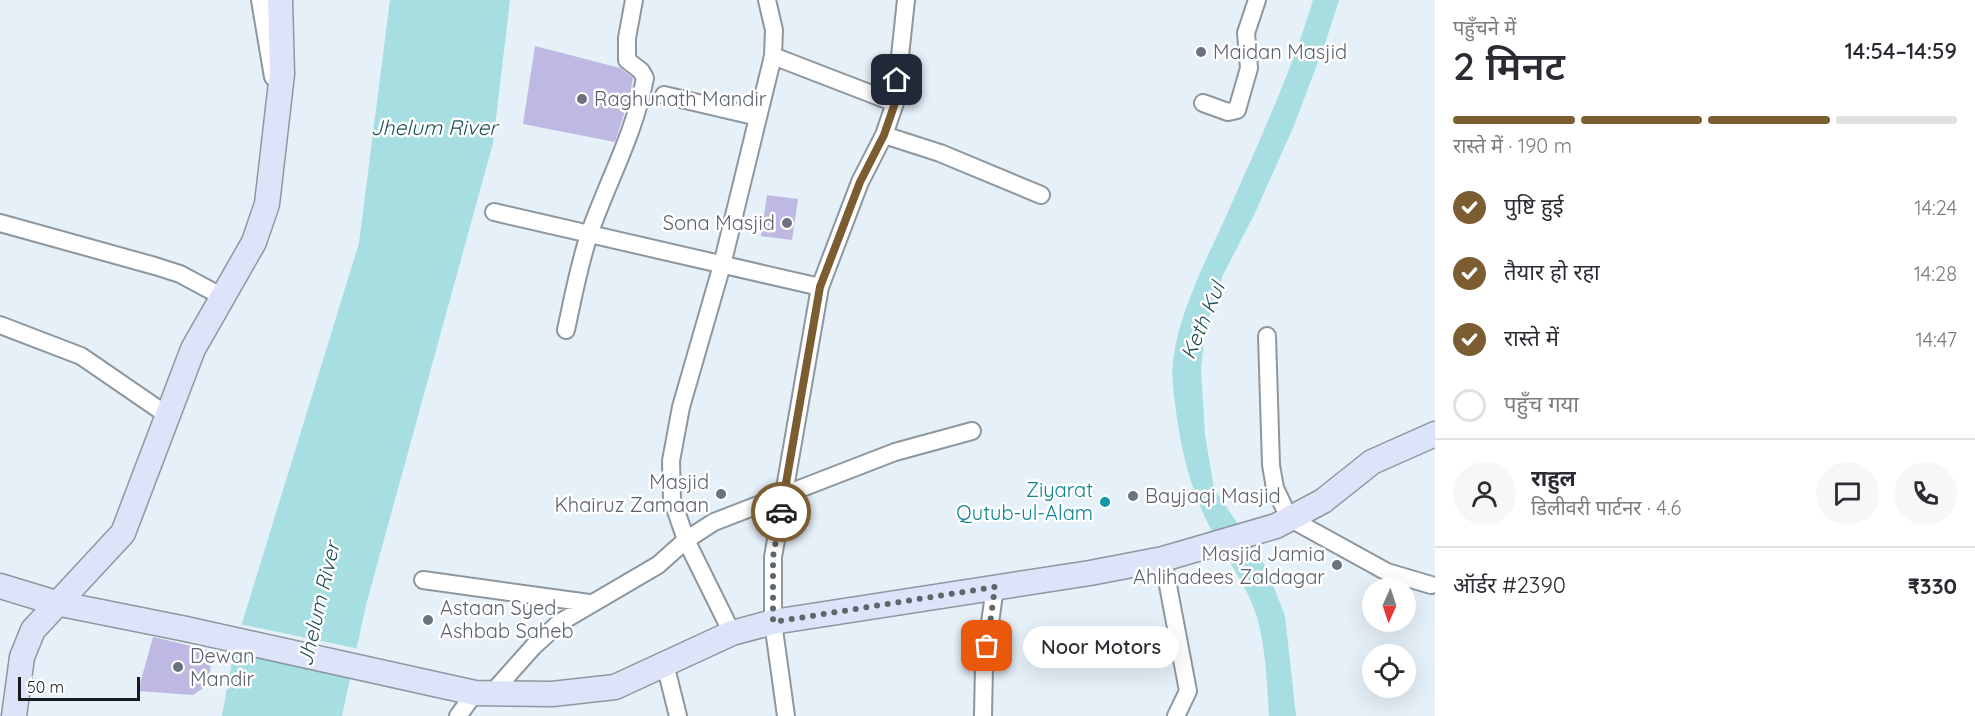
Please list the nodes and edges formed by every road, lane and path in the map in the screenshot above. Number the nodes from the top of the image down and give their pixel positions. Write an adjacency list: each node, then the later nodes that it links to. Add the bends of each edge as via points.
1 (260, 0): 11 (street)
2 (280, 0): 11 (street, via 282,74)
3 (633, 0): 17 (street, via 627,60 645,78 635,120)
4 (767, 0): 7 (street, via 774,30)
5 (906, 0): 9 (street)
6 (1257, 0): 10 (street, via 1246,33 1249,68 1237,110 1228,112)
7 (773, 56): 9 (street); 12 (street)
8 (664, 95): 12 (street)
9 (895, 103): 13 (street)
10 (1203, 103)
11 (278, 107): 20 (street, via 262,224)
12 (758, 117): 18 (street)
13 (884, 135): 14 (street, via 940,153); 19 (street, via 860,182)
14 (1041, 195)
15 (494, 212): 17 (street)
16 (0, 223): 20 (street, via 180,274)
17 (589, 234): 18 (street); 22 (street)
18 (722, 265): 19 (street); 29 (street, via 681,407 670,461 672,499)
19 (820, 287): 27 (street)
20 (221, 296): 24 (street, via 193,349)
21 (0, 325): 24 (street, via 81,356)
22 (566, 330)
23 (1267, 336): 28 (street, via 1271,465 1275,488)
24 (167, 415): 35 (street, via 123,533)
25 (972, 431): 27 (street, via 896,452)
26 (1435, 434): 28 (street, via 1372,462 1323,501)
27 (784, 496): 29 (street, via 714,522); 37 (street, via 773,557)
28 (1289, 518): 30 (street); 32 (street, via 1388,572)
29 (686, 540): 36 (street, via 658,565); 38 (street)
30 (1172, 556): 34 (street); 46 (street, via 1188,691)
31 (423, 580): 36 (street)
32 (1431, 585)
33 (0, 586): 35 (street)
34 (995, 587): 37 (street); 45 (street, via 984,666)
35 (56, 603): 40 (street); 41 (street, via 26,644)
36 (589, 603): 40 (street, via 559,623)
37 (773, 622): 38 (street); 44 (street)
38 (732, 633): 39 (street)
39 (665, 664): 40 (street, via 615,687 552,694); 43 (street)
40 (484, 693): 42 (street)
41 (14, 716)
42 (458, 716)
43 (678, 716)
44 (786, 716)
45 (983, 716)
46 (1176, 716)

